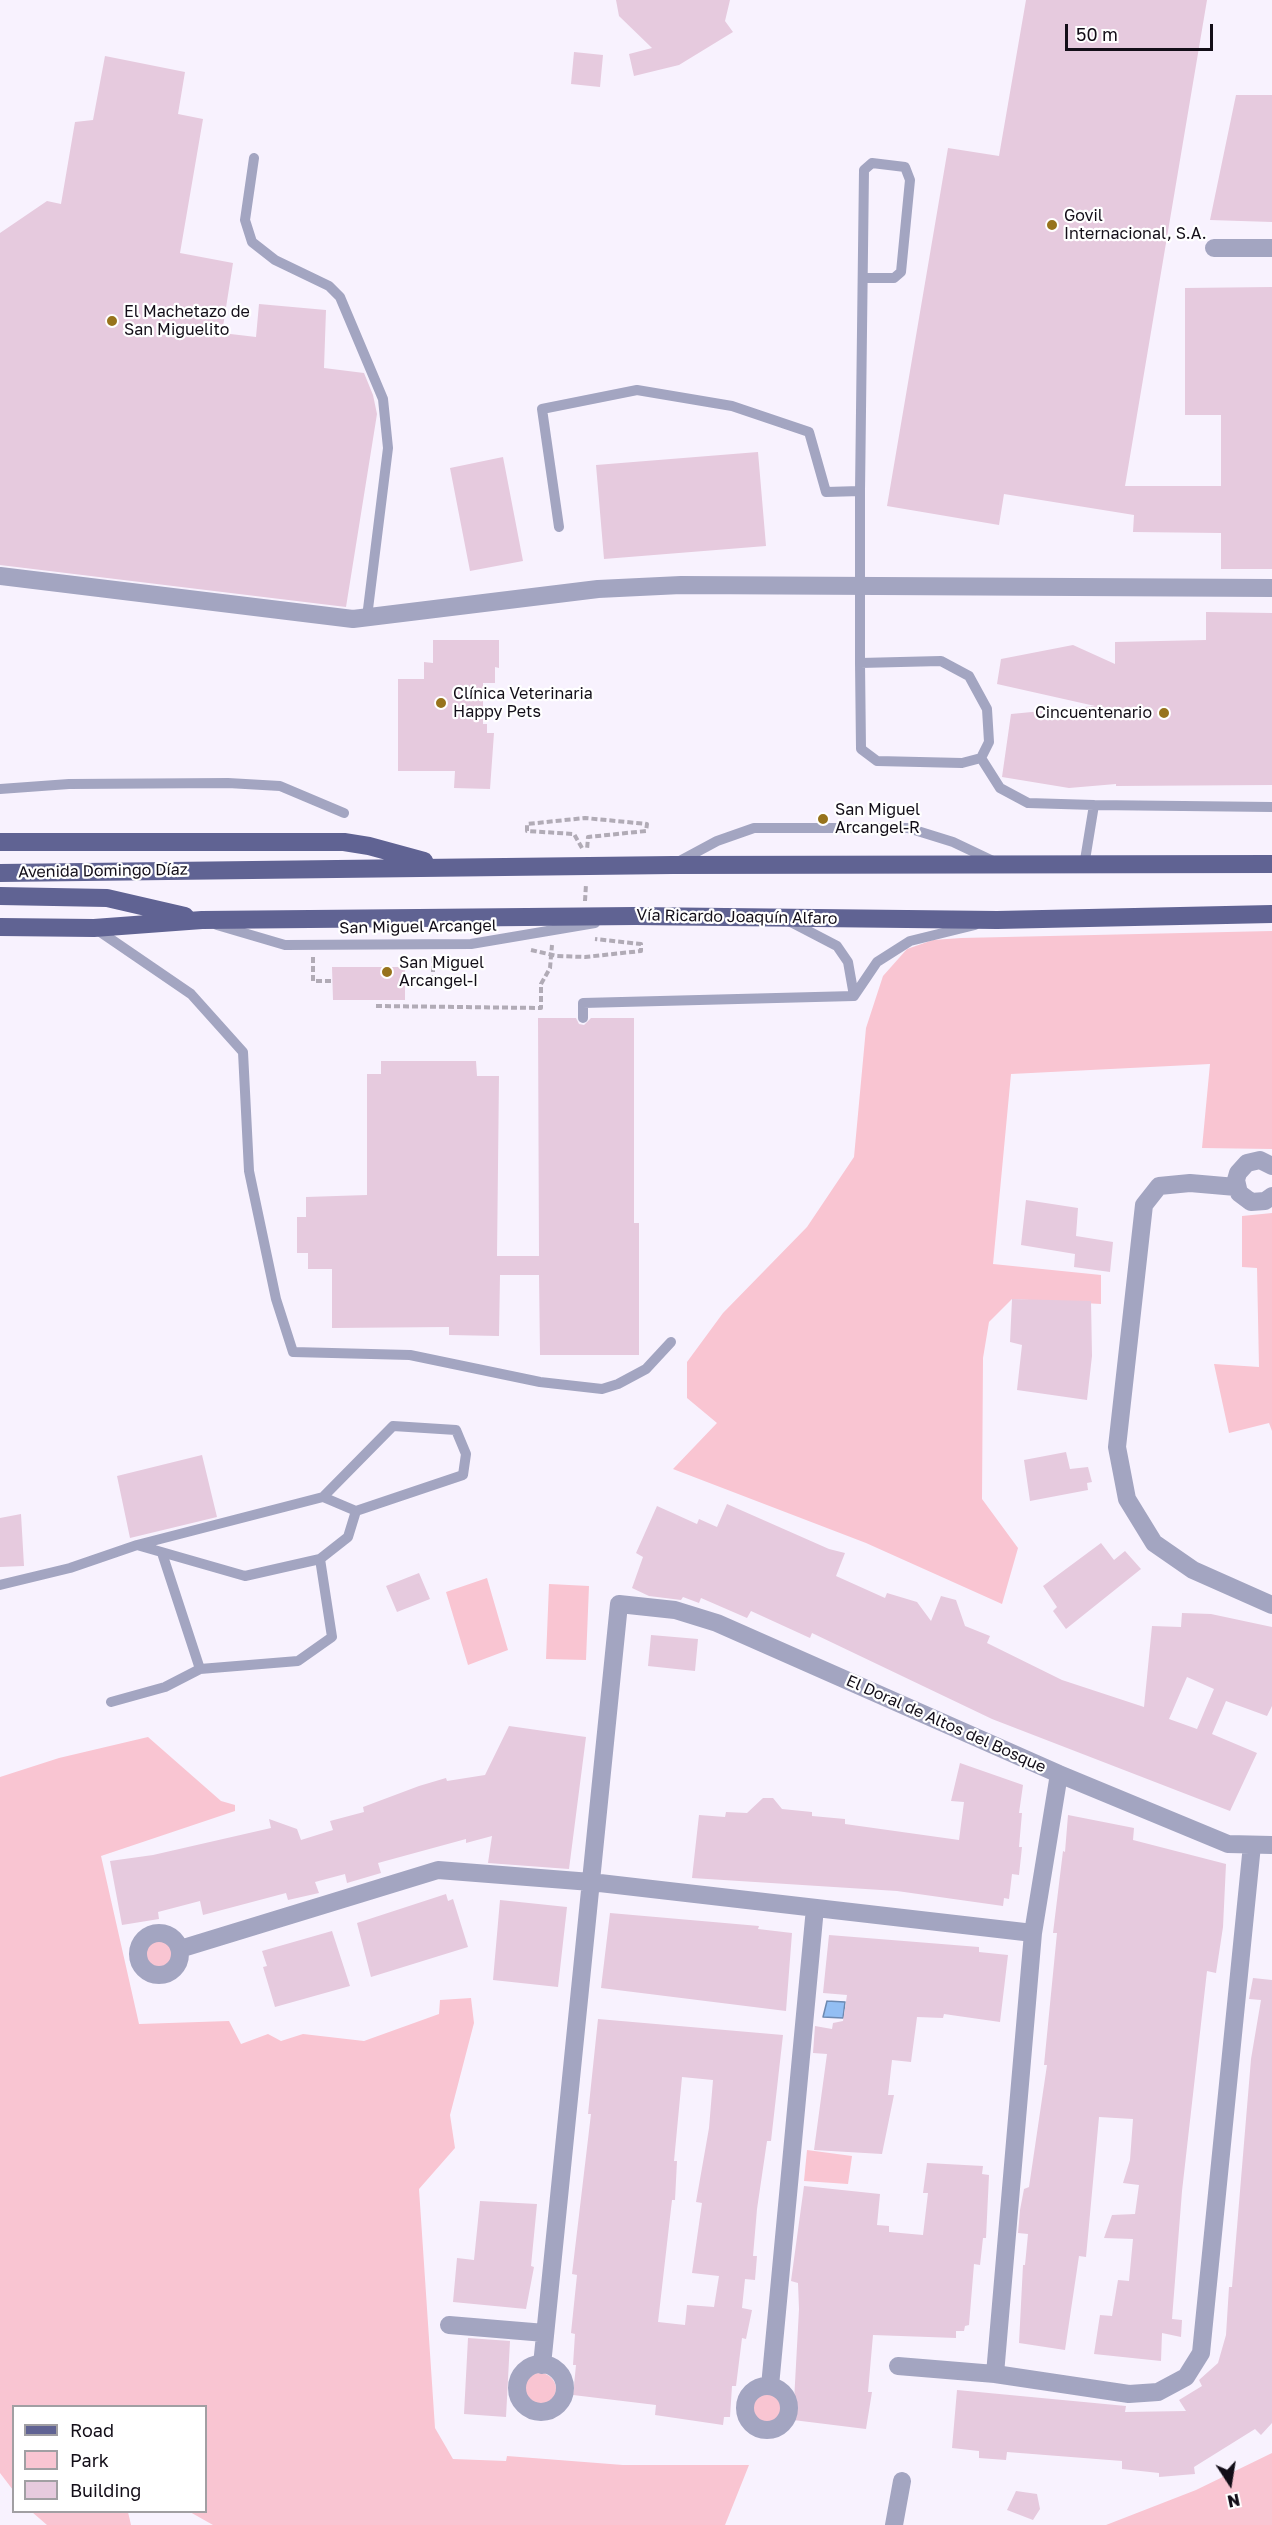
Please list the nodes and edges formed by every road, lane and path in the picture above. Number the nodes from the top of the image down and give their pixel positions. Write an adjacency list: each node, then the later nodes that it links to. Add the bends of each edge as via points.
1 (254, 158): 10 (lane, via 244,220 252,242 275,260 329,286 340,297 383,399 388,448)
2 (1214, 248): 3 (street)
3 (1272, 248)
4 (863, 278): 4 (lane, via 864,170 872,163 905,167 910,180 901,272 894,278); 5 (lane)
5 (861, 490): 6 (lane, via 826,492 809,432 732,406 637,390 542,410); 8 (lane)
6 (559, 527)
7 (0, 576): 10 (street, via 353,619)
8 (861, 585): 9 (street); 10 (street, via 598,589); 11 (lane)
9 (1272, 588)
10 (367, 617)
11 (860, 663): 12 (lane, via 942,662 969,676 987,710 989,742); 12 (lane, via 861,749 877,761 962,763)
12 (981, 758): 14 (lane, via 1000,788 1028,803)
13 (0, 789): 16 (lane, via 69,784 279,786)
14 (1094, 804): 15 (lane); 23 (lane)
15 (1272, 807)
16 (344, 813)
17 (574, 834): 19 (path, via 527,831 527,824 585,818 647,824 646,831 588,837)
18 (0, 842): 24 (main road, via 344,842)
19 (587, 860)
20 (1272, 864): 23 (main road)
21 (673, 865): 22 (main road); 22 (lane, via 717,841 754,828 908,828 953,842); 24 (main road)
22 (1001, 865): 23 (main road)
23 (1084, 866)
24 (446, 867): 25 (main road, Avenida Domingo Díaz)
25 (0, 873)
26 (586, 882): 28 (path)
27 (0, 896): 33 (main road, Avenida Domingo Díaz, via 107,898)
28 (585, 904)
29 (1272, 904): 30 (main road)
30 (1264, 914): 34 (main road, Vía Ricardo Joaquín Alfaro)
31 (635, 916): 32 (main road, Vía Ricardo Joaquín Alfaro); 33 (main road, Vía Ricardo Joaquín Alfaro); 40 (lane, San Miguel Arcangel, via 488,943)
32 (785, 919): 34 (main road, Vía Ricardo Joaquín Alfaro); 44 (lane, via 837,946 848,962)
33 (202, 920): 36 (main road); 39 (lane, San Miguel Arcangel, via 285,945)
34 (997, 920): 44 (lane, via 910,941 877,962)
35 (0, 927): 36 (main road)
36 (94, 928): 50 (lane, via 192,994 243,1053 249,1171 276,1299 293,1352 410,1355 540,1382 602,1389 646,1368)
37 (584, 938): 41 (path, via 641,944 641,951 585,957)
38 (552, 941): 45 (path, via 550,968 541,984 542,1008)
39 (313, 944): 40 (lane, San Miguel Arcangel); 43 (path, via 313,981)
40 (432, 944): 42 (path, via 433,980)
41 (528, 949)
42 (405, 980)
43 (333, 981)
44 (854, 996): 46 (lane, via 583,1003)
45 (376, 1006)
46 (582, 1018)
47 (1272, 1166): 48 (street, via 1260,1160 1247,1163 1238,1173)
48 (1236, 1187): 49 (street, via 1251,1202 1265,1202); 57 (street, via 1190,1183 1159,1186 1144,1205 1117,1447 1127,1499 1154,1543 1193,1570)
49 (1272, 1196)
50 (671, 1342)
51 (323, 1497): 52 (lane); 52 (lane, via 393,1426 456,1430 466,1454 463,1475); 53 (lane)
52 (356, 1511): 55 (lane, via 348,1537)
53 (137, 1545): 54 (lane); 56 (lane, via 70,1568)
54 (162, 1552): 55 (lane, via 245,1576); 58 (lane)
55 (320, 1559): 58 (lane, via 332,1637 298,1661)
56 (0, 1585)
57 (1272, 1605)
58 (200, 1669): 59 (lane, via 165,1687)
59 (111, 1702)
60 (1059, 1774): 61 (street, El Doral de Altos del Bosque, via 1228,1844); 63 (street, El Doral de Altos del Bosque, via 717,1623 675,1610 619,1604); 65 (street)
61 (1252, 1845): 62 (street, El Doral de Altos del Bosque); 71 (street, via 1201,2352 1186,2377 1158,2392 1129,2394)
62 (1272, 1845)
63 (591, 1882): 64 (street); 66 (street, via 438,1870); 68 (street)
64 (815, 1908): 65 (street); 72 (street)
65 (1034, 1933): 71 (street)
66 (180, 1949)
67 (449, 2325): 68 (street)
68 (545, 2332): 69 (street)
69 (542, 2365)
70 (898, 2366): 71 (street)
71 (995, 2374)
72 (770, 2386)
73 (902, 2481): 74 (street)
74 (894, 2525)

